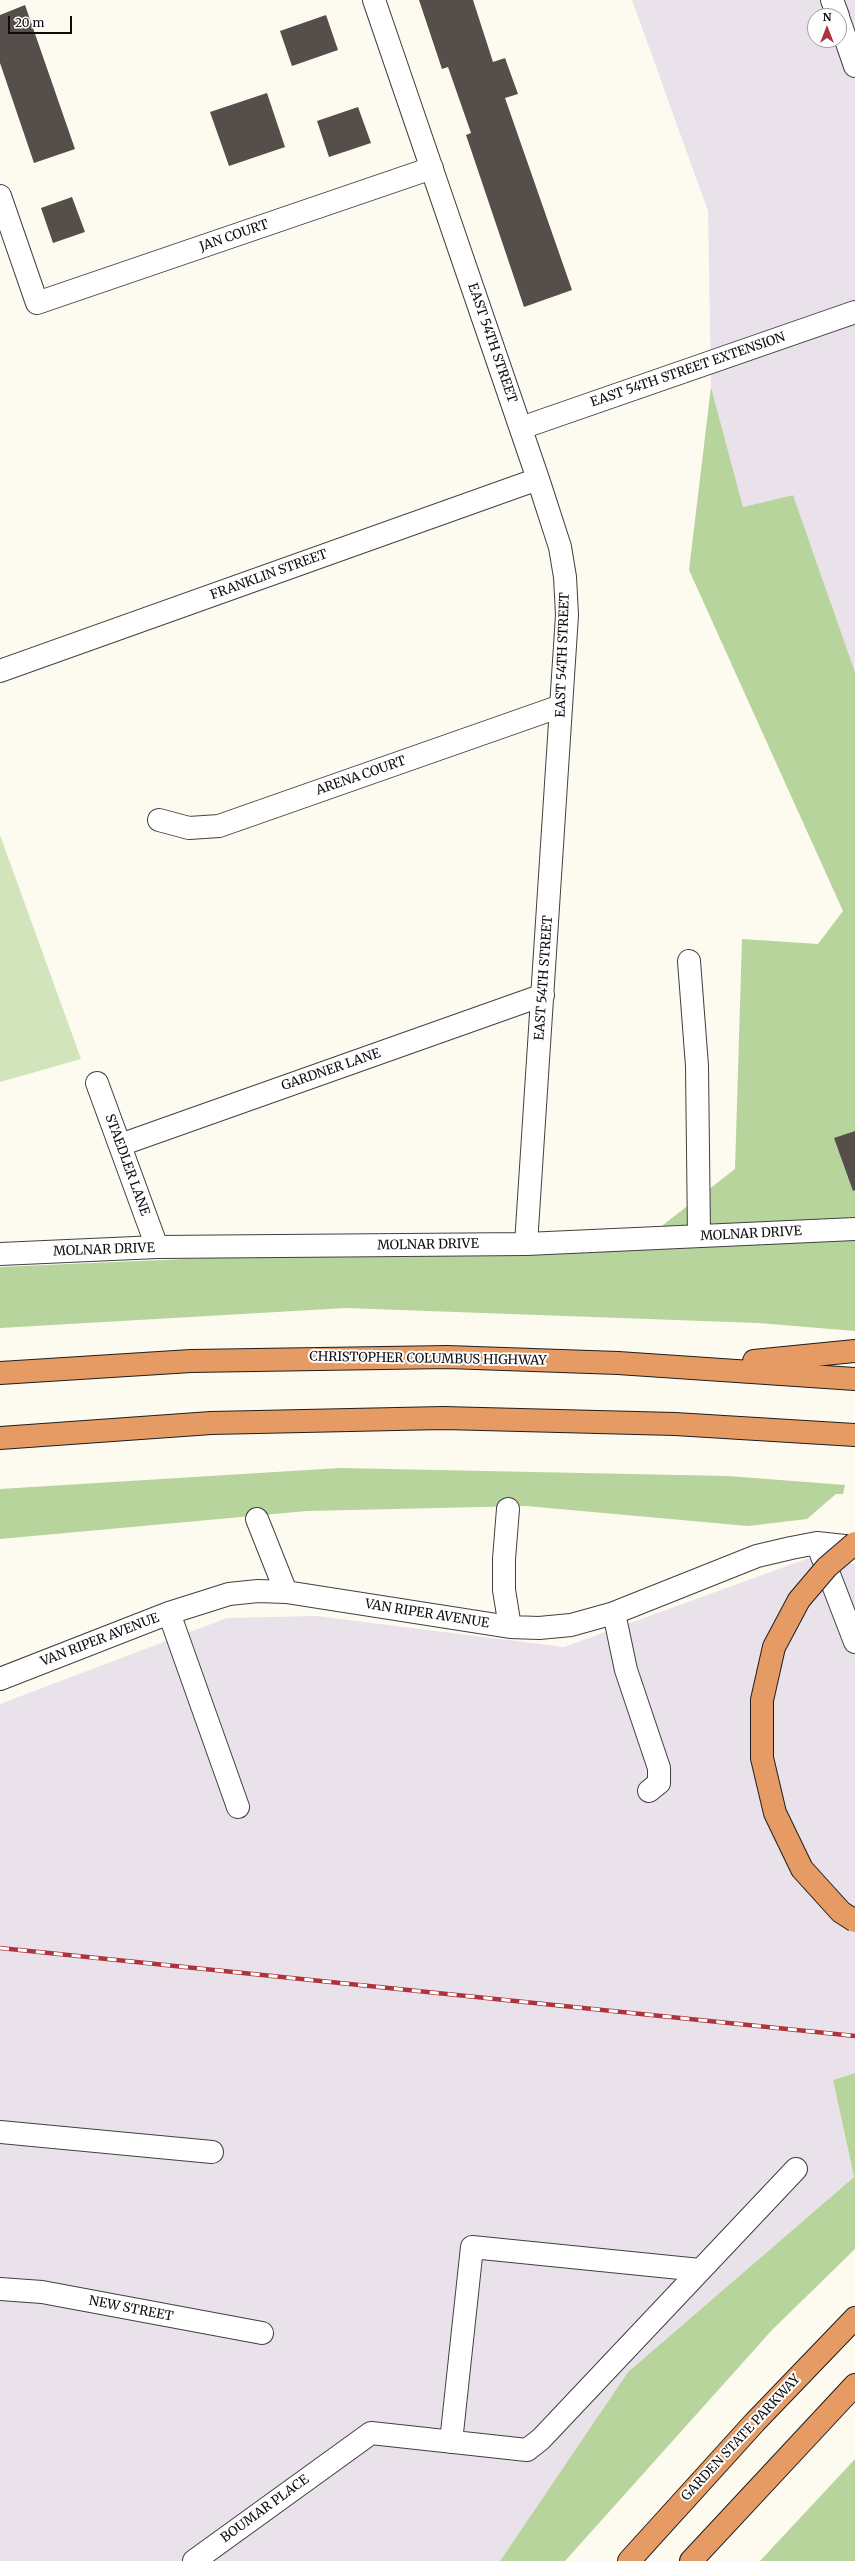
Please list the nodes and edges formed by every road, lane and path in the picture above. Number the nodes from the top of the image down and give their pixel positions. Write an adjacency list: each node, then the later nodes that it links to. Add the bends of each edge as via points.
1 (374, 0): 4 (street, EAST 54TH STREET)
2 (847, 43): 3 (street)
3 (855, 66)
4 (432, 168): 5 (street, JAN COURT, via 37,303); 7 (street, EAST 54TH STREET)
5 (0, 196)
6 (855, 312): 7 (street, EAST 54TH STREET EXTENSION)
7 (521, 428): 8 (street, EAST 54TH STREET)
8 (538, 480): 9 (street, FRANKLIN STREET); 10 (street, EAST 54TH STREET, via 560,547 565,577 567,615)
9 (0, 671)
10 (561, 706): 11 (street, ARENA COURT, via 219,826 189,828); 13 (street, EAST 54TH STREET)
11 (159, 820)
12 (689, 961): 17 (street, via 697,1066)
13 (543, 995): 15 (street, GARDNER LANE); 18 (street, EAST 54TH STREET)
14 (97, 1083): 15 (street, STAEDLER LANE)
15 (120, 1145): 19 (street, STAEDLER LANE)
16 (855, 1229): 17 (street, MOLNAR DRIVE)
17 (700, 1236): 18 (street, MOLNAR DRIVE)
18 (526, 1244): 19 (street, MOLNAR DRIVE)
19 (157, 1248): 20 (street, MOLNAR DRIVE)
20 (0, 1254)
21 (855, 1351): 22 (highway)
22 (695, 1367): 23 (highway, CHRISTOPHER COLUMBUS HIGHWAY, via 531,1359 362,1357 191,1360); 24 (highway, CHRISTOPHER COLUMBUS HIGHWAY)
23 (0, 1372)
24 (855, 1379)
25 (855, 1435): 26 (highway, via 659,1423 435,1418 211,1423)
26 (0, 1438)
27 (508, 1509): 35 (street, via 504,1590)
28 (257, 1519): 32 (street)
29 (817, 1543): 31 (street, VAN RIPER AVENUE); 34 (street, VAN RIPER AVENUE, via 757,1556); 36 (street)
30 (855, 1543): 40 (highway, bridge, via 827,1567 799,1600 774,1647 762,1700 762,1758 775,1813 802,1869 841,1912)
31 (855, 1547)
32 (286, 1592): 33 (street, VAN RIPER AVENUE, via 229,1594); 35 (street, VAN RIPER AVENUE)
33 (168, 1613): 37 (street, VAN RIPER AVENUE); 39 (street)
34 (614, 1613): 35 (street, VAN RIPER AVENUE, via 572,1625); 38 (street, via 626,1670 659,1768 659,1782)
35 (510, 1627)
36 (855, 1642)
37 (0, 1679)
38 (649, 1791)
39 (238, 1807)
40 (855, 1921)
41 (0, 2132): 42 (street)
42 (212, 2152)
43 (796, 2169): 44 (street)
44 (700, 2270): 49 (street, BOUMAR PLACE, via 541,2439 527,2450); 49 (street, via 472,2247)
45 (0, 2289): 47 (street, NEW STREET, via 42,2292)
46 (855, 2318): 51 (highway, GARDEN STATE PARKWAY)
47 (262, 2333)
48 (855, 2385): 52 (highway)
49 (451, 2442): 50 (street, BOUMAR PLACE, via 371,2433)
50 (194, 2561)
51 (629, 2561)
52 (691, 2561)

